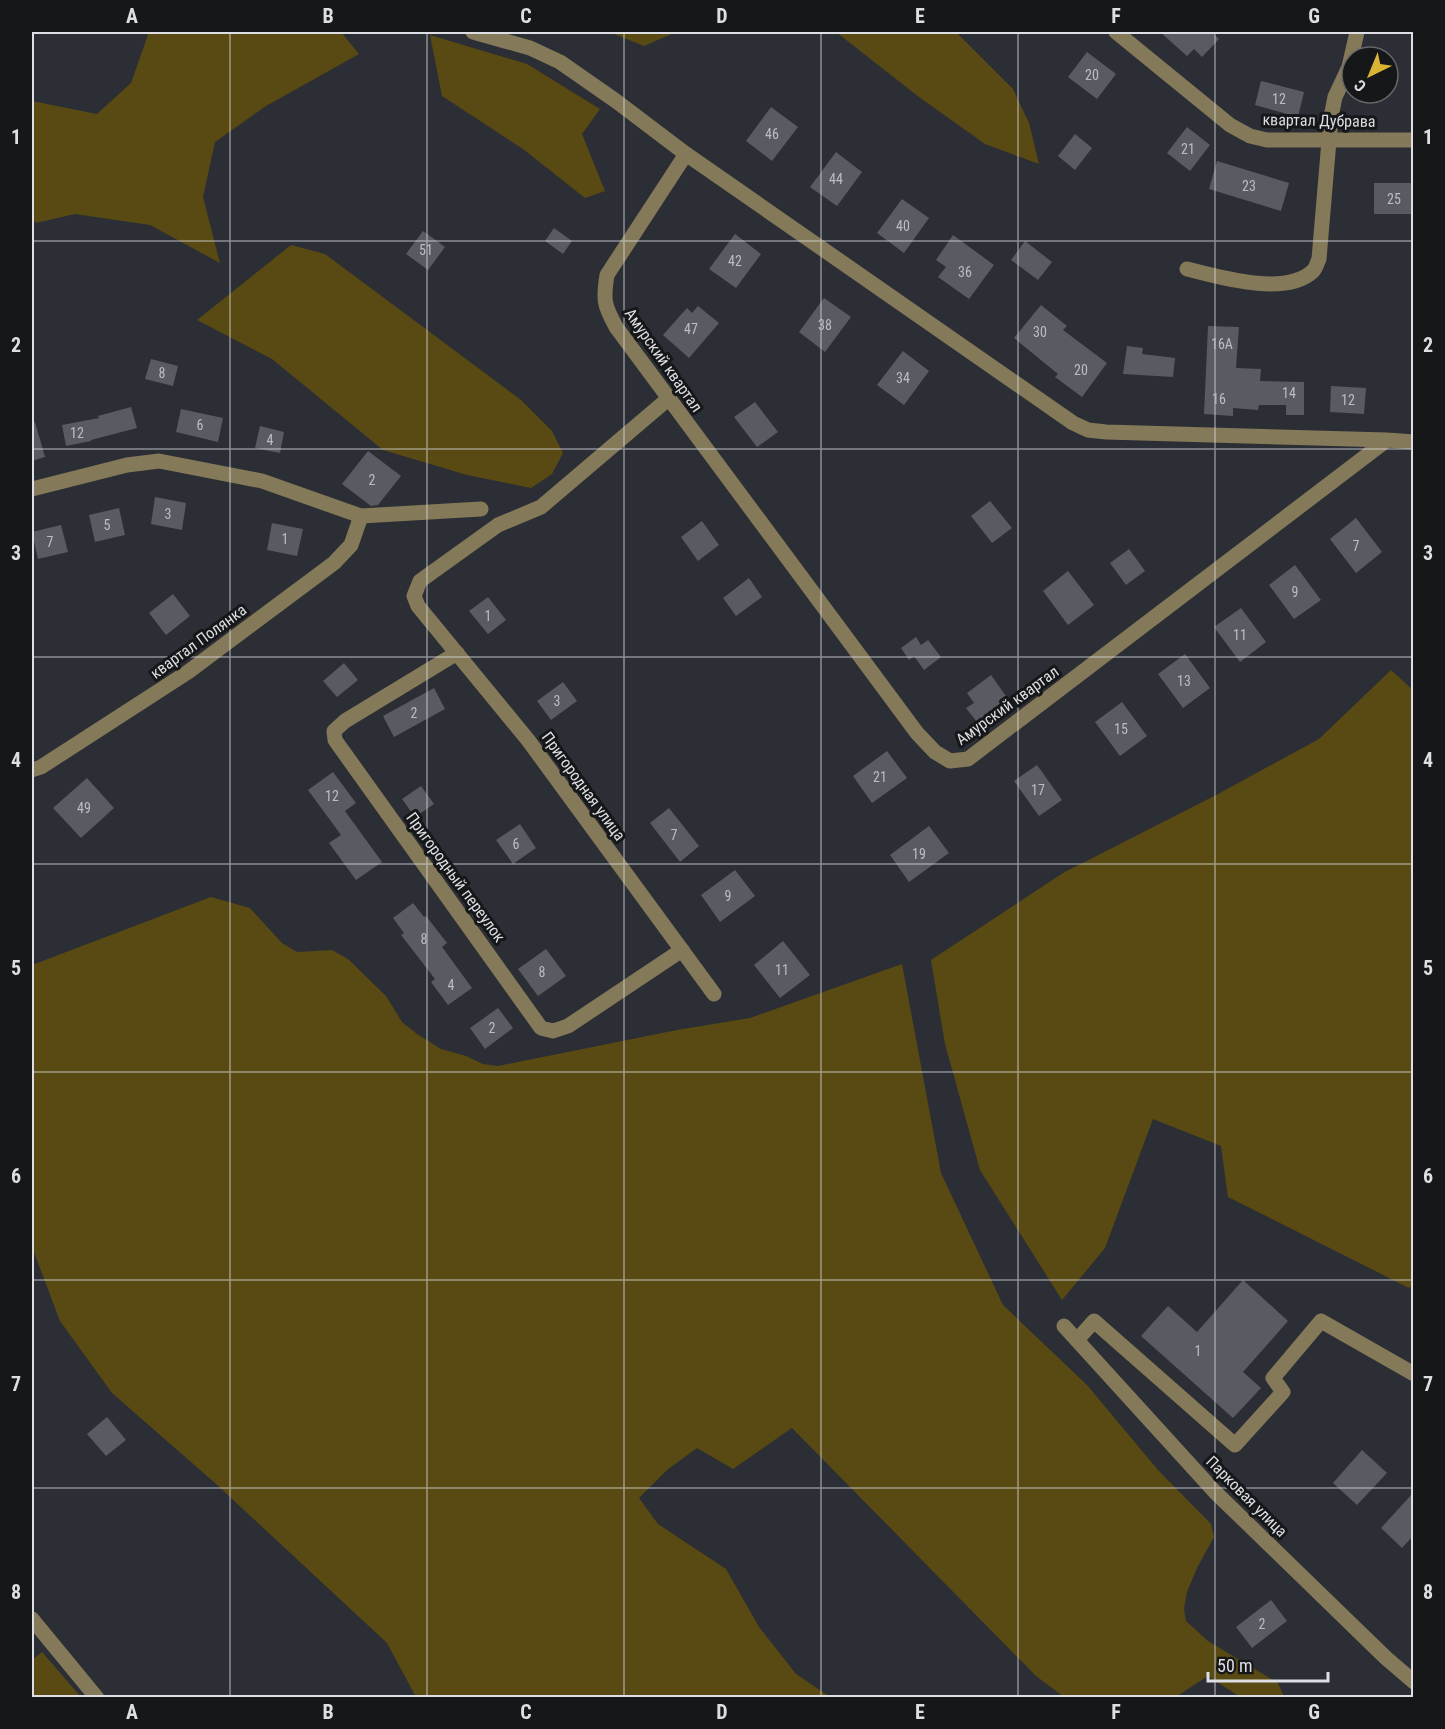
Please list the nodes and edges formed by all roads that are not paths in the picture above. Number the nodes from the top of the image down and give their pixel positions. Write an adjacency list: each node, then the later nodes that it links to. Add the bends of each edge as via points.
1 (473, 32): 6 (street, via 530,48 560,62)
2 (1116, 32): 4 (street, квартал Дубрава, via 1230,125 1250,136 1267,140)
3 (1357, 32): 4 (street, via 1349,67 1335,97)
4 (1330, 140): 5 (street, квартал Дубрава); 7 (street, via 1319,259 1314,271 1302,279 1281,284 1238,282)
5 (1413, 140)
6 (686, 154): 8 (street, Амурский квартал, via 607,275 604,296 616,327); 9 (street, via 1088,430)
7 (1187, 269)
8 (668, 399): 9 (street, Амурский квартал, via 917,733 950,761 968,759); 14 (street, Пригородная улица, via 541,507 498,525 420,581 414,596 418,606)
9 (1387, 440): 10 (street)
10 (1413, 442)
11 (32, 489): 13 (street, via 159,461 262,481)
12 (481, 509): 13 (street)
13 (361, 516): 15 (street, квартал Полянка, via 351,545 334,563 188,672)
14 (457, 653): 16 (street, Пригородная улица, via 528,740); 16 (street, Пригородный переулок, via 345,721 334,731 335,740 542,1028 553,1031 568,1026)
15 (32, 770)
16 (682, 950): 17 (street, Пригородная улица)
17 (714, 994)
18 (1064, 1326): 19 (street, Парковая улица)
19 (1077, 1340): 20 (street, via 1094,1321 1235,1445 1283,1392 1273,1378 1321,1321); 22 (street, Парковая улица, via 1215,1492)
20 (1409, 1371)
21 (34, 1626): 23 (street)
22 (1413, 1682)
23 (97, 1698)

